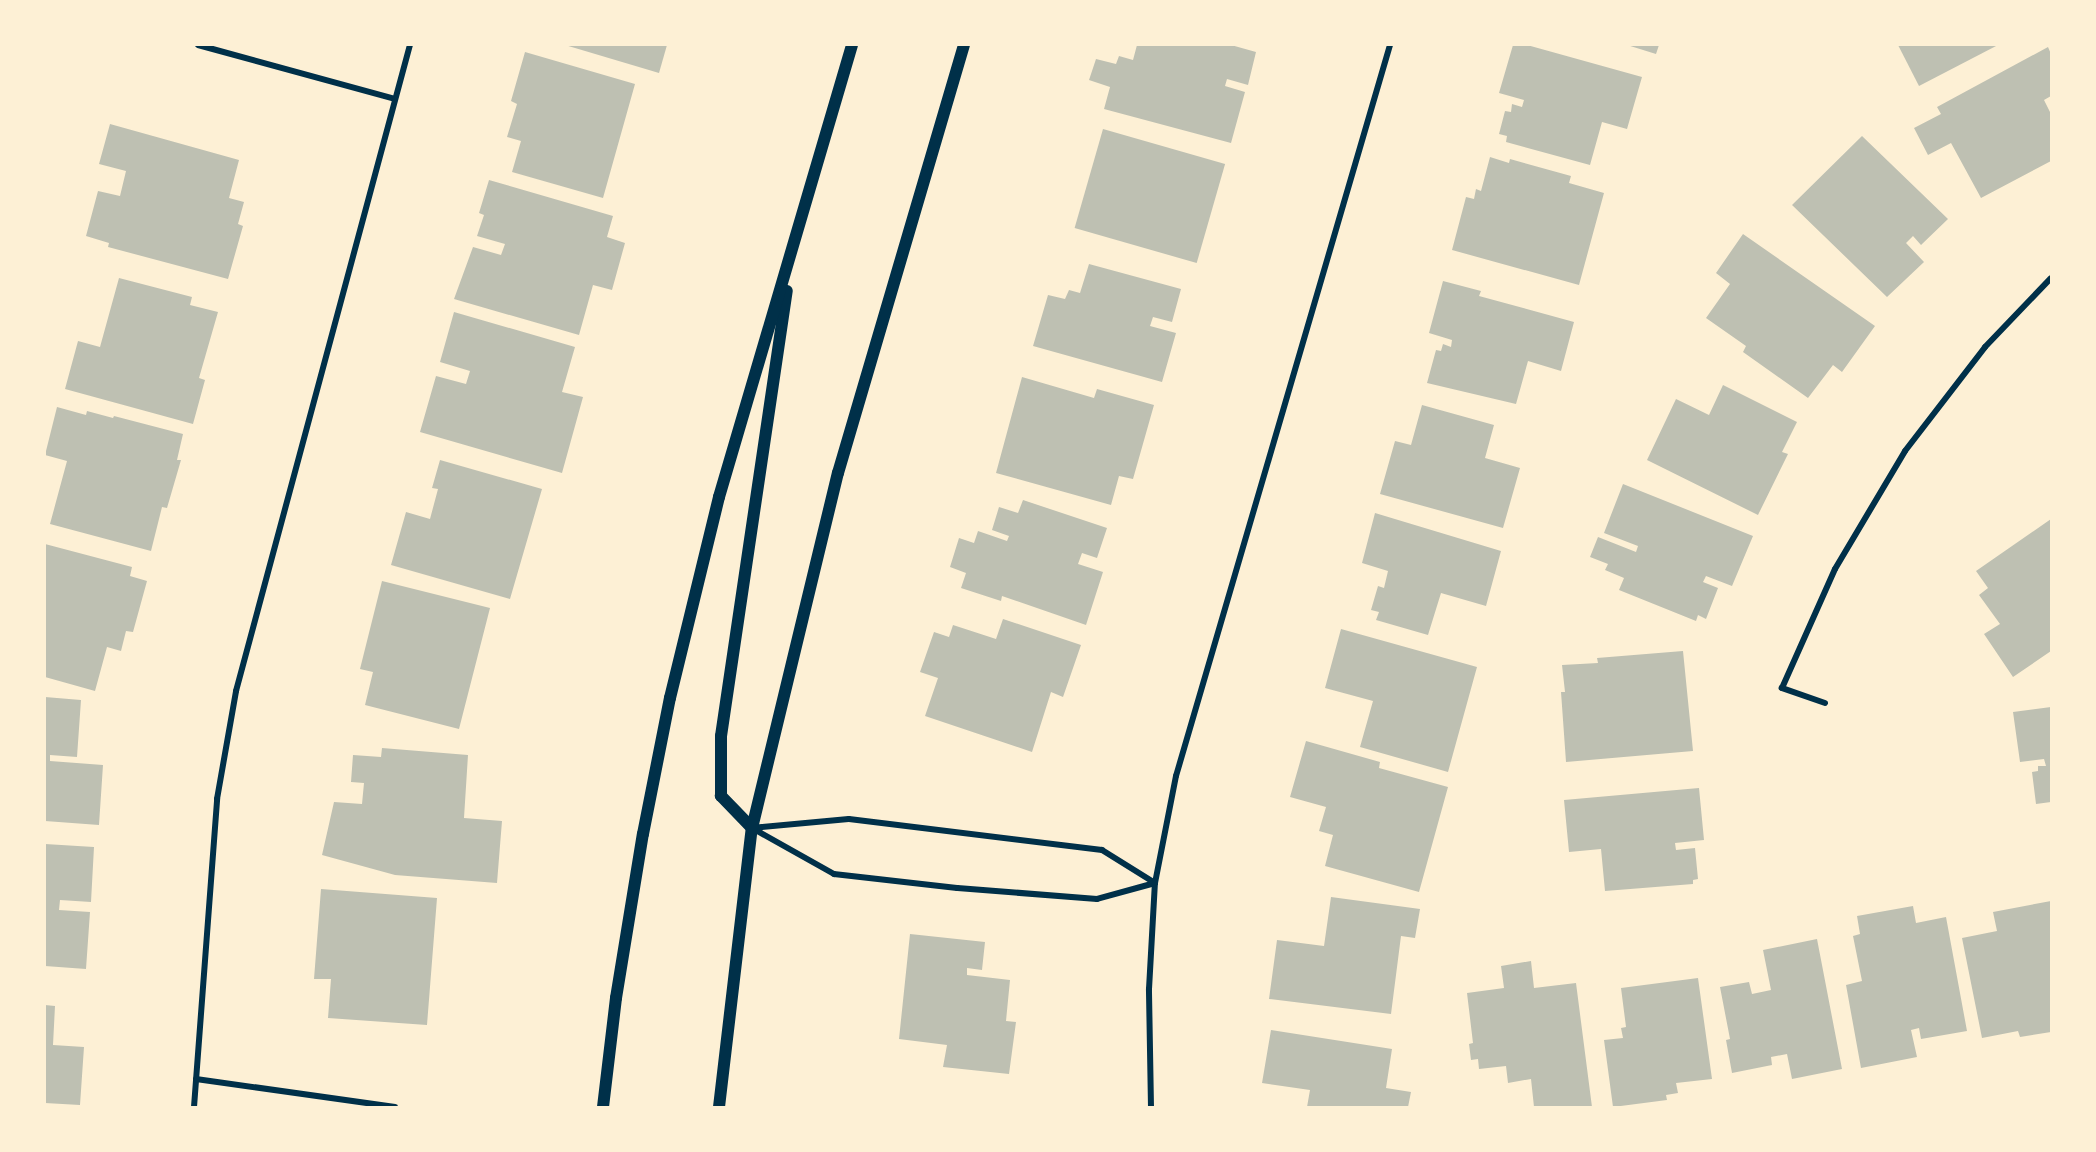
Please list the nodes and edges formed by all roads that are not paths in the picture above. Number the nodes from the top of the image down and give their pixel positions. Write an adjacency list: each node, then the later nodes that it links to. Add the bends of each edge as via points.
1 (198, 45): 6 (street)
2 (410, 45): 6 (street)
3 (852, 45): 7 (main road)
4 (964, 45): 10 (main road, via 838,473)
5 (1390, 45): 11 (street, via 1176,776)
6 (395, 99): 12 (street, via 236,691 217,799)
7 (794, 245): 10 (main road, via 720,736 721,796); 15 (main road, via 719,496 670,698 643,834)
8 (2051, 278): 9 (street, via 1985,347 1905,451 1835,569 1782,688)
9 (1825, 703)
10 (752, 828): 11 (street, via 849,819 1102,850); 11 (street, via 834,874 1097,899); 16 (main road)
11 (1155, 883): 17 (street, via 1149,989)
12 (196, 1079): 13 (street); 14 (street)
13 (194, 1107)
14 (394, 1107)
15 (603, 1107)
16 (719, 1107)
17 (1151, 1107)

